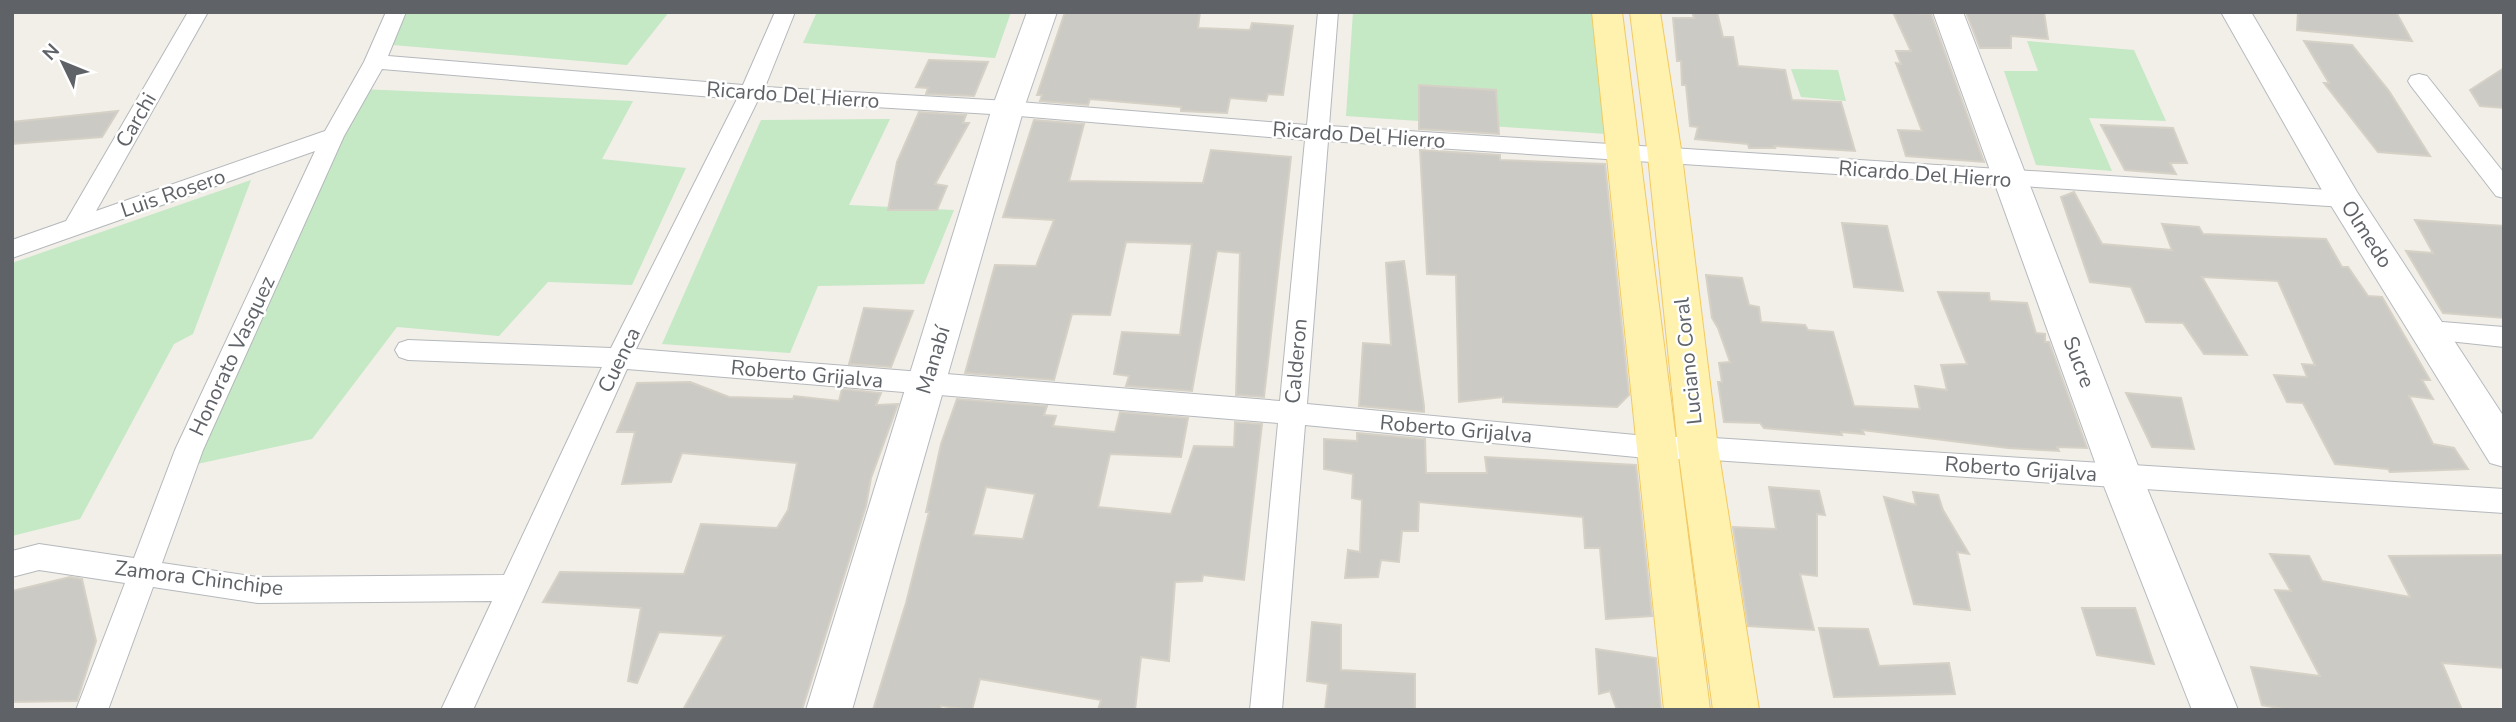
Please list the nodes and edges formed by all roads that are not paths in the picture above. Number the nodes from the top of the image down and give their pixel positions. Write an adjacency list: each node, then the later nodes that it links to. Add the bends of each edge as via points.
1 (198, 12): 21 (street, Carchi)
2 (396, 12): 10 (street, Honorato Vasquez)
3 (785, 12): 12 (street, Cuenca)
4 (1042, 12): 13 (street, Manabí)
5 (1328, 12): 14 (street, Calderon)
6 (1607, 12): 16 (main road, Luciano Coral)
7 (1645, 12): 17 (main road, Luciano Coral)
8 (1948, 12): 18 (street, Sucre)
9 (2236, 12): 20 (street, Olmedo)
10 (375, 62): 12 (street, Ricardo Del Hierro); 15 (street, Honorato Vasquez)
11 (2419, 80): 19 (street)
12 (751, 93): 13 (street, Ricardo Del Hierro); 26 (street, Cuenca)
13 (1008, 108): 14 (street, Ricardo Del Hierro); 27 (street, Manabí)
14 (1316, 132): 16 (street, Ricardo Del Hierro); 28 (street, Calderon)
15 (334, 136): 21 (street, Luis Rosero); 35 (street, Honorato Vasquez, via 189,450)
16 (1625, 153): 17 (street, Ricardo Del Hierro); 29 (main road, Luciano Coral)
17 (1665, 156): 18 (street, Ricardo Del Hierro); 30 (main road, Luciano Coral)
18 (2011, 180): 20 (street, Ricardo Del Hierro); 32 (street, Sucre)
19 (2504, 190)
20 (2344, 199): 23 (street, Olmedo)
21 (74, 228): 22 (street, Luis Rosero)
22 (12, 250)
23 (2430, 331): 24 (street); 31 (street, Olmedo)
24 (2504, 337)
25 (408, 350): 26 (street, Roberto Grijalva)
26 (619, 358): 27 (street, Roberto Grijalva); 36 (street, Cuenca)
27 (926, 384): 28 (street, Roberto Grijalva); 39 (street, Manabí)
28 (1292, 413): 29 (street, Roberto Grijalva); 40 (street, Calderon)
29 (1657, 448): 30 (street, Roberto Grijalva); 41 (main road, Luciano Coral)
30 (1698, 448): 32 (street, Roberto Grijalva); 42 (main road, Luciano Coral)
31 (2504, 451)
32 (2121, 476): 33 (street, Roberto Grijalva); 43 (street, Sucre)
33 (2504, 501)
34 (12, 564): 35 (street, Zamora Chinchipe, via 39,557)
35 (142, 573): 36 (street, Zamora Chinchipe, via 258,590); 37 (street, Honorato Vasquez)
36 (512, 588): 38 (street, Cuenca)
37 (92, 710)
38 (457, 710)
39 (830, 710)
40 (1266, 710)
41 (1687, 710)
42 (1736, 710)
43 (2215, 710)

